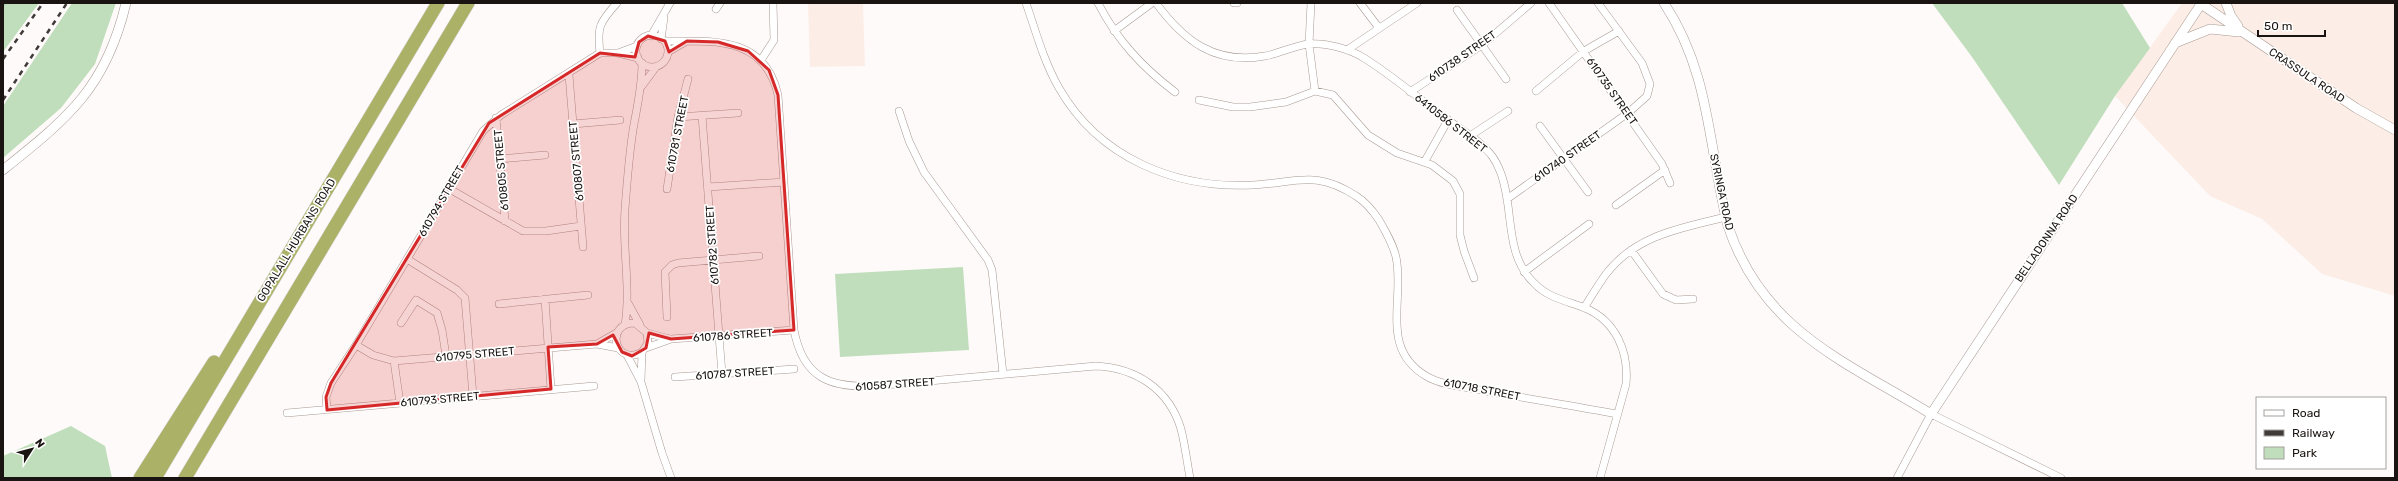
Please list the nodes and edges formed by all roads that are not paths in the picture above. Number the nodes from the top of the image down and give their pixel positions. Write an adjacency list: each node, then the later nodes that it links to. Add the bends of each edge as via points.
1 (126, 3): 68 (street, via 114,44 84,98 54,129)
2 (438, 3): 96 (highway, GOPALALL HURBANS ROAD)
3 (468, 3): 129 (highway)
4 (617, 3): 37 (street, via 600,23)
5 (670, 3): 21 (street)
6 (773, 3): 39 (street, via 774,40)
7 (1026, 3): 125 (street, 610718 STREET, via 1059,89 1074,112 1091,131 1121,154 1161,173 1192,181 1234,186 1290,179 1314,179 1330,182 1360,198 1372,210 1391,243 1396,259 1396,317 1399,340 1409,361 1426,376 1456,385)
8 (1098, 3): 23 (street)
9 (1152, 3): 23 (street)
10 (1156, 3): 30 (street, 6410586 STREET, via 1183,36 1195,44 1223,55 1247,58 1264,56)
11 (1310, 3): 30 (street)
12 (1360, 3): 22 (street)
13 (1417, 3): 22 (street)
14 (1531, 3): 32 (street, 610738 STREET)
15 (1549, 3): 35 (street, 610735 STREET)
16 (1598, 3): 24 (street, 610740 STREET)
17 (1664, 3): 78 (street, SYRINGA ROAD, via 1693,58 1703,92)
18 (2202, 3): 25 (street, CRASSULA ROAD); 31 (street, BELLADONNA ROAD)
19 (2226, 3): 25 (street, via 2231,16)
20 (1457, 10): 32 (street)
21 (664, 16): 26 (street); 28 (street)
22 (1380, 28): 34 (street)
23 (1114, 31): 48 (street, via 1142,66)
24 (1619, 31): 35 (street); 54 (street, 610740 STREET, via 1642,63 1650,84 1647,96)
25 (2243, 31): 27 (street, CRASSULA ROAD)
26 (651, 36): 28 (street); 33 (street)
27 (2251, 36): 31 (street, via 2229,29 2210,29); 62 (street, CRASSULA ROAD, via 2356,108)
28 (663, 40): 29 (street, 610587 STREET); 36 (street)
29 (687, 41): 36 (street); 39 (street, 610587 STREET, via 732,44)
30 (1309, 44): 34 (street, 6410586 STREET); 46 (street)
31 (2174, 44): 126 (street, BELLADONNA ROAD)
32 (1482, 45): 44 (street); 49 (street, 610738 STREET)
33 (637, 46): 38 (street); 40 (street)
34 (1347, 50): 49 (street, 6410586 STREET, via 1363,57)
35 (1584, 51): 47 (street); 54 (street, 610735 STREET)
36 (668, 52): 41 (street, via 665,61)
37 (600, 53): 38 (street); 42 (street, 610794 STREET)
38 (618, 54): 40 (street)
39 (761, 60): 70 (street, 610587 STREET, via 775,82 778,95)
40 (640, 61): 41 (street, via 648,67); 45 (street)
41 (656, 67): 45 (street)
42 (569, 74): 57 (street, 610794 STREET); 60 (street, 610807 STREET)
43 (688, 79): 56 (street, 610781 STREET)
44 (1506, 79)
45 (642, 86): 92 (street, via 632,136 625,212 624,247)
46 (1315, 91): 50 (street, via 1286,102 1250,107 1233,107); 67 (street, via 1326,92 1339,99 1368,135 1391,150)
47 (1536, 91)
48 (1175, 92)
49 (1410, 92): 59 (street, 6410586 STREET)
50 (1199, 100)
51 (899, 111): 116 (street, via 909,141 924,172 988,260 992,270)
52 (1508, 112): 63 (street)
53 (738, 113): 55 (street)
54 (1628, 113): 65 (street, 610740 STREET); 69 (street, 610735 STREET)
55 (702, 116): 56 (street); 72 (street, 610782 STREET)
56 (678, 117): 74 (street, 610781 STREET)
57 (496, 118): 66 (street, 610805 STREET); 73 (street, 610794 STREET, via 482,131)
58 (620, 120): 60 (street)
59 (1448, 120): 63 (street, 6410586 STREET); 67 (street)
60 (573, 124): 81 (street, 610807 STREET)
61 (1540, 126): 65 (street)
62 (2395, 130)
63 (1470, 136): 76 (street, 6410586 STREET, via 1491,156 1503,180)
64 (545, 155): 66 (street)
65 (1564, 158): 75 (street); 76 (street, 610740 STREET)
66 (500, 159): 79 (street, 610805 STREET)
67 (1424, 161): 88 (street, via 1446,174 1458,187 1461,205 1460,235)
68 (3, 170)
69 (1665, 170): 71 (street, 610735 STREET); 77 (street)
70 (784, 182): 72 (street); 100 (street, 610587 STREET)
71 (1670, 183)
72 (708, 187): 86 (street, 610782 STREET)
73 (448, 188): 79 (street); 85 (street, 610794 STREET)
74 (667, 189)
75 (1588, 192)
76 (1507, 198): 87 (street, 6410586 STREET, via 1514,254)
77 (1616, 205)
78 (1726, 217): 83 (street, via 1662,232); 126 (street, SYRINGA ROAD, via 1734,244 1756,285 1788,323 1808,340)
79 (505, 221): 81 (street, via 523,231 532,232)
80 (1589, 224): 87 (street)
81 (581, 226): 82 (street, 610807 STREET)
82 (583, 247)
83 (1632, 250): 91 (street, via 1664,294 1676,300); 94 (street, via 1606,274)
84 (759, 256): 86 (street)
85 (407, 259): 106 (street, 610794 STREET); 110 (street, via 457,290 465,298)
86 (713, 259): 95 (street, via 678,263 668,268 665,272); 103 (street, 610782 STREET)
87 (1524, 272): 94 (street, 6410586 STREET, via 1544,292)
88 (1474, 278)
89 (588, 295): 90 (street)
90 (545, 299): 93 (street); 107 (street)
91 (1694, 299)
92 (628, 302): 98 (street); 99 (street)
93 (499, 304)
94 (1584, 308): 125 (street, 6410586 STREET, via 1606,322 1621,343 1627,370)
95 (667, 317)
96 (246, 323): 127 (highway, via 221,353); 128 (highway, GOPALALL HURBANS ROAD)
97 (401, 324): 112 (street, via 416,300 437,313)
98 (625, 325): 99 (street); 101 (street)
99 (640, 325): 102 (street)
100 (794, 330): 103 (street, 610786 STREET); 116 (street, 610587 STREET, via 797,345 809,366 833,383 848,387)
101 (618, 332): 105 (street); 108 (street)
102 (647, 333): 104 (street); 109 (street, via 648,343)
103 (719, 337): 104 (street, 610786 STREET); 115 (street, 610782 STREET)
104 (671, 339): 109 (street)
105 (597, 344): 107 (street, 610795 STREET); 108 (street)
106 (356, 345): 113 (street, 610795 STREET, via 373,355); 123 (street, 610794 STREET, via 331,383 326,397)
107 (548, 347): 110 (street, 610795 STREET); 120 (street)
108 (618, 348): 111 (street)
109 (644, 350): 111 (street, via 632,356); 118 (street)
110 (470, 354): 112 (street, 610795 STREET); 121 (street)
111 (627, 355): 118 (street)
112 (446, 356): 113 (street, 610795 STREET)
113 (394, 361): 122 (street)
114 (794, 369): 115 (street, 610787 STREET)
115 (722, 374): 117 (street, 610787 STREET)
116 (1003, 374): 131 (street, 610587 STREET, via 1096,366 1117,367 1138,375 1157,389 1171,408 1181,429)
117 (675, 377)
118 (641, 382): 130 (street)
119 (594, 386): 120 (street, 610793 STREET)
120 (551, 389): 121 (street, 610793 STREET)
121 (473, 396): 122 (street, 610793 STREET)
122 (400, 403): 123 (street, 610793 STREET)
123 (327, 410): 124 (street, 610793 STREET)
124 (287, 413)
125 (1618, 414): 132 (street, 6410586 STREET)
126 (1931, 414): 133 (street, BELLADONNA ROAD); 134 (street)
127 (140, 478)
128 (155, 478)
129 (185, 478)
130 (671, 478)
131 (1190, 478)
132 (1600, 478)
133 (1897, 478)
134 (2061, 478)

